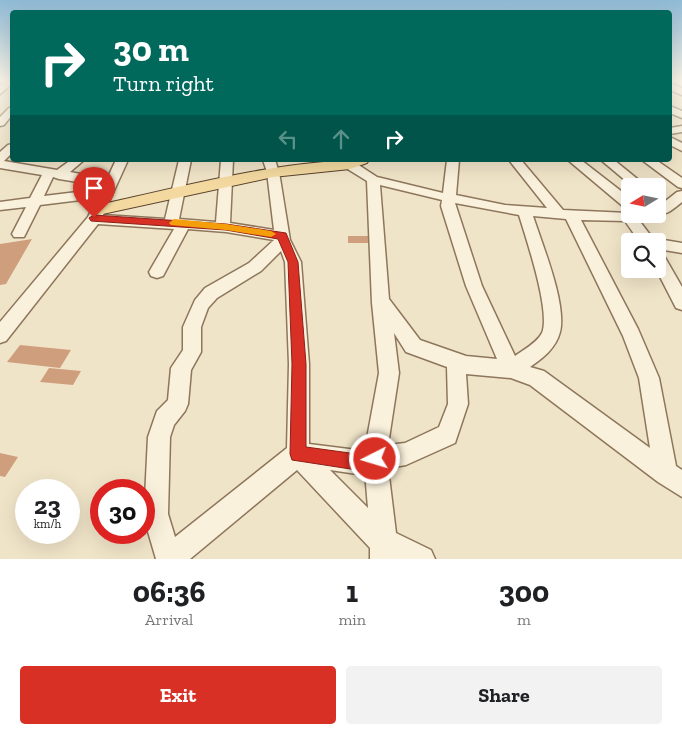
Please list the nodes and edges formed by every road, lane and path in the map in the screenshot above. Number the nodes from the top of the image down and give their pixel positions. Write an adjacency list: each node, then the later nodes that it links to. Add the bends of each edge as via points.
1 (10, 111): 2 (street)
2 (0, 123)
3 (10, 148): 4 (street)
4 (0, 159)
5 (75, 162): 17 (street)
6 (121, 162): 22 (street)
7 (185, 162): 23 (street)
8 (227, 162): 20 (street)
9 (356, 162): 16 (main road); 19 (street)
10 (454, 162): 25 (street)
11 (517, 162): 33 (street)
12 (576, 162): 26 (street)
13 (610, 162): 18 (street)
14 (651, 162): 21 (street)
15 (0, 164): 17 (street)
16 (271, 166): 20 (main road); 37 (street)
17 (54, 174): 22 (street); 27 (street)
18 (630, 178)
19 (373, 180): 25 (street); 42 (street)
20 (226, 184): 23 (main road); 35 (street)
21 (682, 184)
22 (108, 188): 27 (street); 32 (street)
23 (177, 194): 32 (main road); 34 (street)
24 (682, 195): 28 (street)
25 (449, 198): 30 (street); 46 (street, via 448,206 474,286)
26 (621, 200)
27 (34, 202): 29 (street); 36 (street)
28 (666, 203)
29 (0, 206)
30 (525, 212): 33 (street); 46 (street, via 551,302 552,332 545,344)
31 (621, 213): 33 (street)
32 (96, 214): 34 (street); 44 (street)
33 (566, 215): 49 (street, via 574,223 632,335 649,378)
34 (178, 223): 35 (street); 40 (street)
35 (223, 227): 37 (street)
36 (19, 234)
37 (282, 238): 47 (street, via 293,262 299,364); 51 (street, via 255,267 211,294 201,305 192,327 192,352 181,368 178,404 165,419 159,437 155,514)
38 (666, 245): 39 (street)
39 (682, 248)
40 (157, 272)
41 (666, 273): 43 (street)
42 (381, 300): 45 (street, via 413,346); 48 (street, via 389,373)
43 (682, 303)
44 (0, 335)
45 (456, 361): 46 (street, via 466,365); 48 (street, via 458,404 447,435 406,454)
46 (512, 369): 49 (street, via 537,378)
47 (298, 454): 48 (street, via 357,462); 50 (street, via 380,539); 51 (street)
48 (375, 459): 50 (street)
49 (674, 480)
50 (384, 550): 52 (street)
51 (169, 558)
52 (422, 559)

